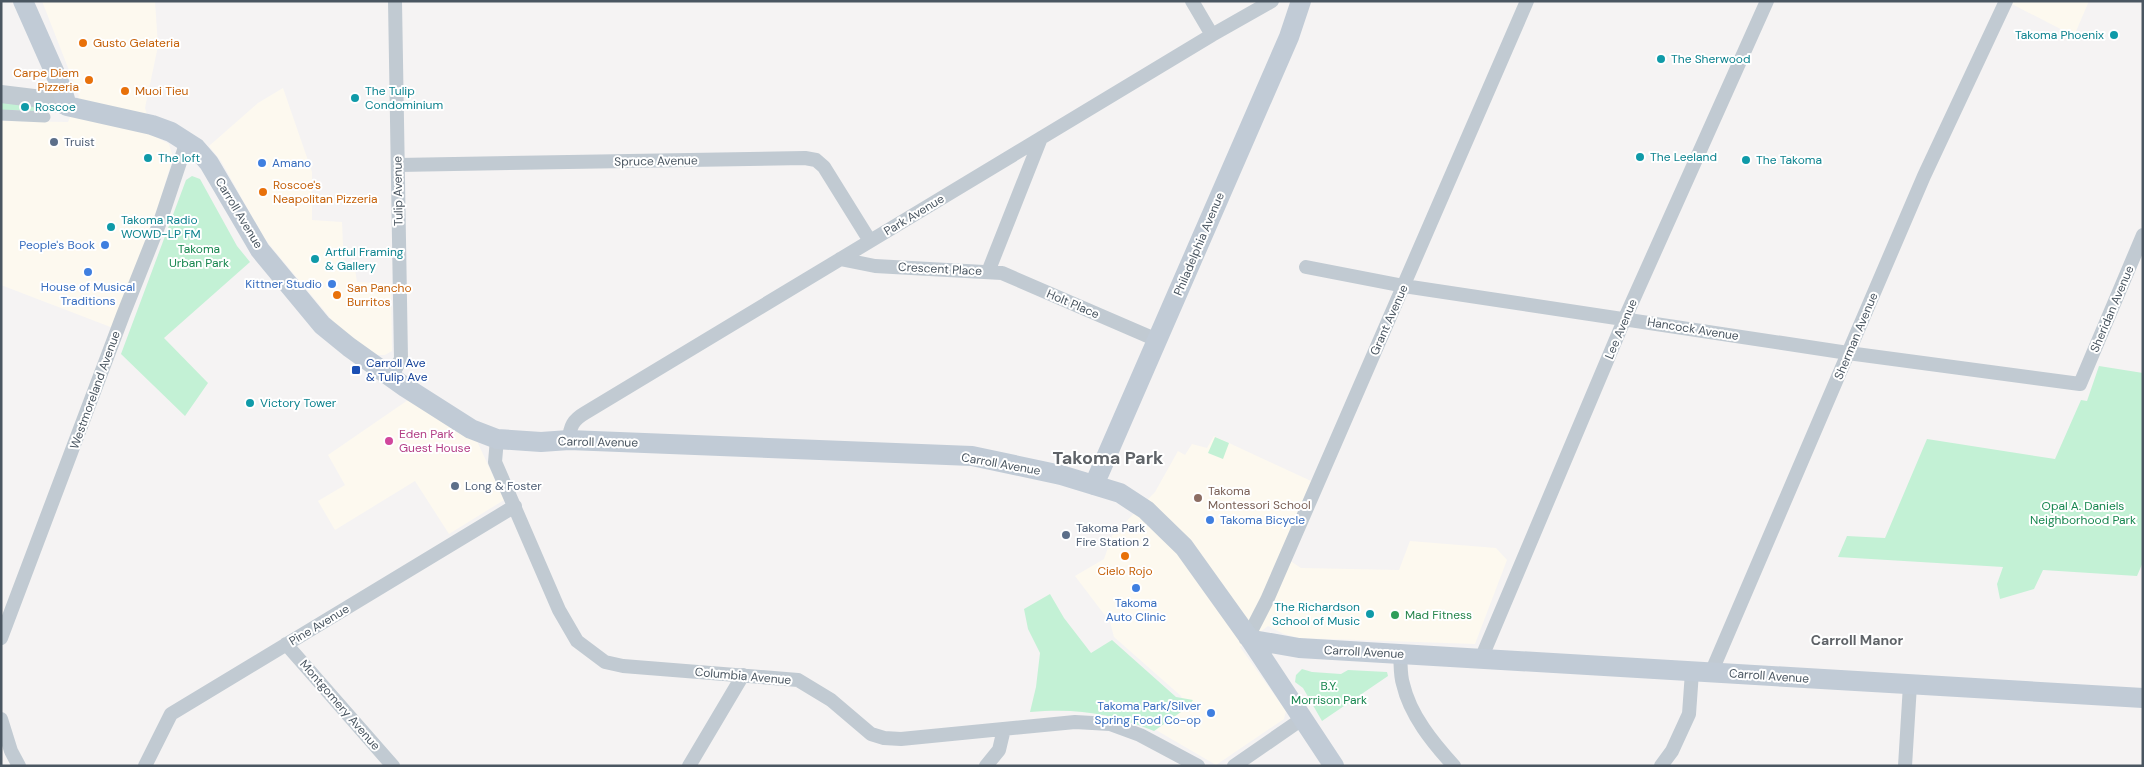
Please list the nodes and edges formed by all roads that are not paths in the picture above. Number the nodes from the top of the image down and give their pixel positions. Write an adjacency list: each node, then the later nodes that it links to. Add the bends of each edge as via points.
1 (22, 1): 11 (main road)
2 (395, 1): 16 (street, Tulip Avenue)
3 (1192, 1): 9 (street)
4 (1272, 1): 9 (street, Park Avenue)
5 (1301, 1): 24 (main road, Philadelphia Avenue, via 1289,37)
6 (1527, 1): 22 (street, Grant Avenue)
7 (1767, 1): 23 (street, Lee Avenue)
8 (2006, 1): 25 (street, Sherman Avenue, via 1924,176)
9 (1212, 35): 14 (street, Park Avenue)
10 (1, 94): 11 (street, via 36,97)
11 (67, 106): 15 (main road, Carroll Avenue, via 152,126)
12 (1, 115): 13 (street)
13 (45, 117)
14 (1041, 138): 18 (street, Park Avenue); 21 (street, Crescent Place)
15 (187, 142): 26 (main road, Carroll Avenue, via 209,163 260,250 322,325); 33 (street, Westmoreland Avenue, via 160,222)
16 (398, 165): 18 (street, Spruce Avenue, via 810,159 824,167); 26 (street, Tulip Avenue, via 401,359)
17 (2143, 236): 27 (street, Sheridan Avenue)
18 (870, 241): 19 (street, Park Avenue)
19 (840, 259): 21 (street, Crescent Place, via 875,266); 29 (street, Park Avenue, via 576,418 570,428)
20 (1306, 267): 22 (street, Hancock Avenue)
21 (988, 272): 24 (street, Holt Place, via 1002,273)
22 (1404, 286): 23 (street, Hancock Avenue); 32 (street, Grant Avenue)
23 (1625, 318): 25 (street, Hancock Avenue); 36 (street, Lee Avenue)
24 (1157, 340): 30 (main road, Philadelphia Avenue)
25 (1848, 353): 27 (street, Hancock Avenue); 37 (street, Sherman Avenue)
26 (391, 377): 28 (main road, Carroll Avenue, via 471,429)
27 (2080, 384)
28 (497, 439): 29 (main road, Carroll Avenue); 31 (street, Columbia Avenue, via 495,462)
29 (569, 440): 30 (main road, Carroll Avenue, via 972,456)
30 (1094, 485): 32 (main road, Carroll Avenue, via 1120,493 1146,510 1184,547)
31 (515, 506): 34 (street, Pine Avenue); 38 (street, Columbia Avenue, via 559,610 576,641 605,662 623,666)
32 (1248, 637): 35 (main road, Carroll Avenue, via 1299,648); 42 (main road)
33 (1, 638)
34 (286, 644): 45 (street, Pine Avenue, via 171,714); 46 (street, Montgomery Avenue)
35 (1400, 654): 36 (main road, Carroll Avenue); 52 (street, via 1403,684 1412,709 1436,746)
36 (1481, 659): 37 (main road, Carroll Avenue)
37 (1701, 672): 39 (main road, Carroll Avenue); 53 (street, Sherman Avenue, via 1689,714 1672,751)
38 (744, 675): 43 (street, Columbia Avenue, via 798,680 830,700 870,734 884,738); 47 (street)
39 (1910, 686): 40 (main road, Carroll Avenue); 54 (street)
40 (2143, 698)
41 (1, 719): 44 (street)
42 (1302, 719): 50 (street); 51 (main road)
43 (1004, 729): 48 (street, via 999,750); 49 (street, Columbia Avenue, via 1075,722 1110,724 1140,734)
44 (19, 766)
45 (145, 766)
46 (392, 766)
47 (689, 766)
48 (986, 766)
49 (1198, 766)
50 (1234, 766)
51 (1334, 766)
52 (1454, 766)
53 (1661, 766)
54 (1905, 766)

